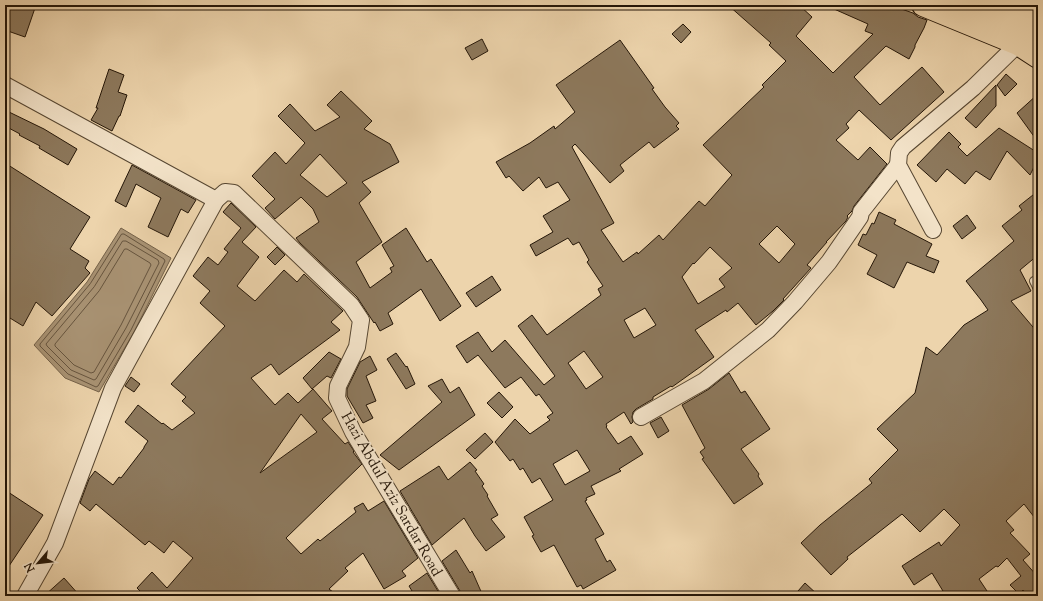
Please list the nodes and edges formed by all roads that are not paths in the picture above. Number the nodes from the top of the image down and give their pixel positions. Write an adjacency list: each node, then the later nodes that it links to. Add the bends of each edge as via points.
1 (923, 5): 6 (highway)
2 (967, 5): 5 (highway)
3 (1013, 5): 4 (highway)
4 (1038, 17)
5 (1038, 36)
6 (1018, 44): 7 (highway); 9 (street, via 974,88 903,147 899,153)
7 (1038, 57)
8 (5, 85): 10 (street, Hazi Abdul Aziz Sardar Road)
9 (898, 165): 11 (street); 14 (street, via 861,212 829,262 768,330 704,381)
10 (220, 196): 15 (street, via 113,388 55,543); 16 (street, Hazi Abdul Aziz Sardar Road, via 234,193 351,305 361,320 357,347 338,386 337,398 353,432)
11 (933, 230)
12 (1034, 281): 13 (lane)
13 (1038, 289)
14 (641, 417)
15 (25, 596)
16 (452, 596)

